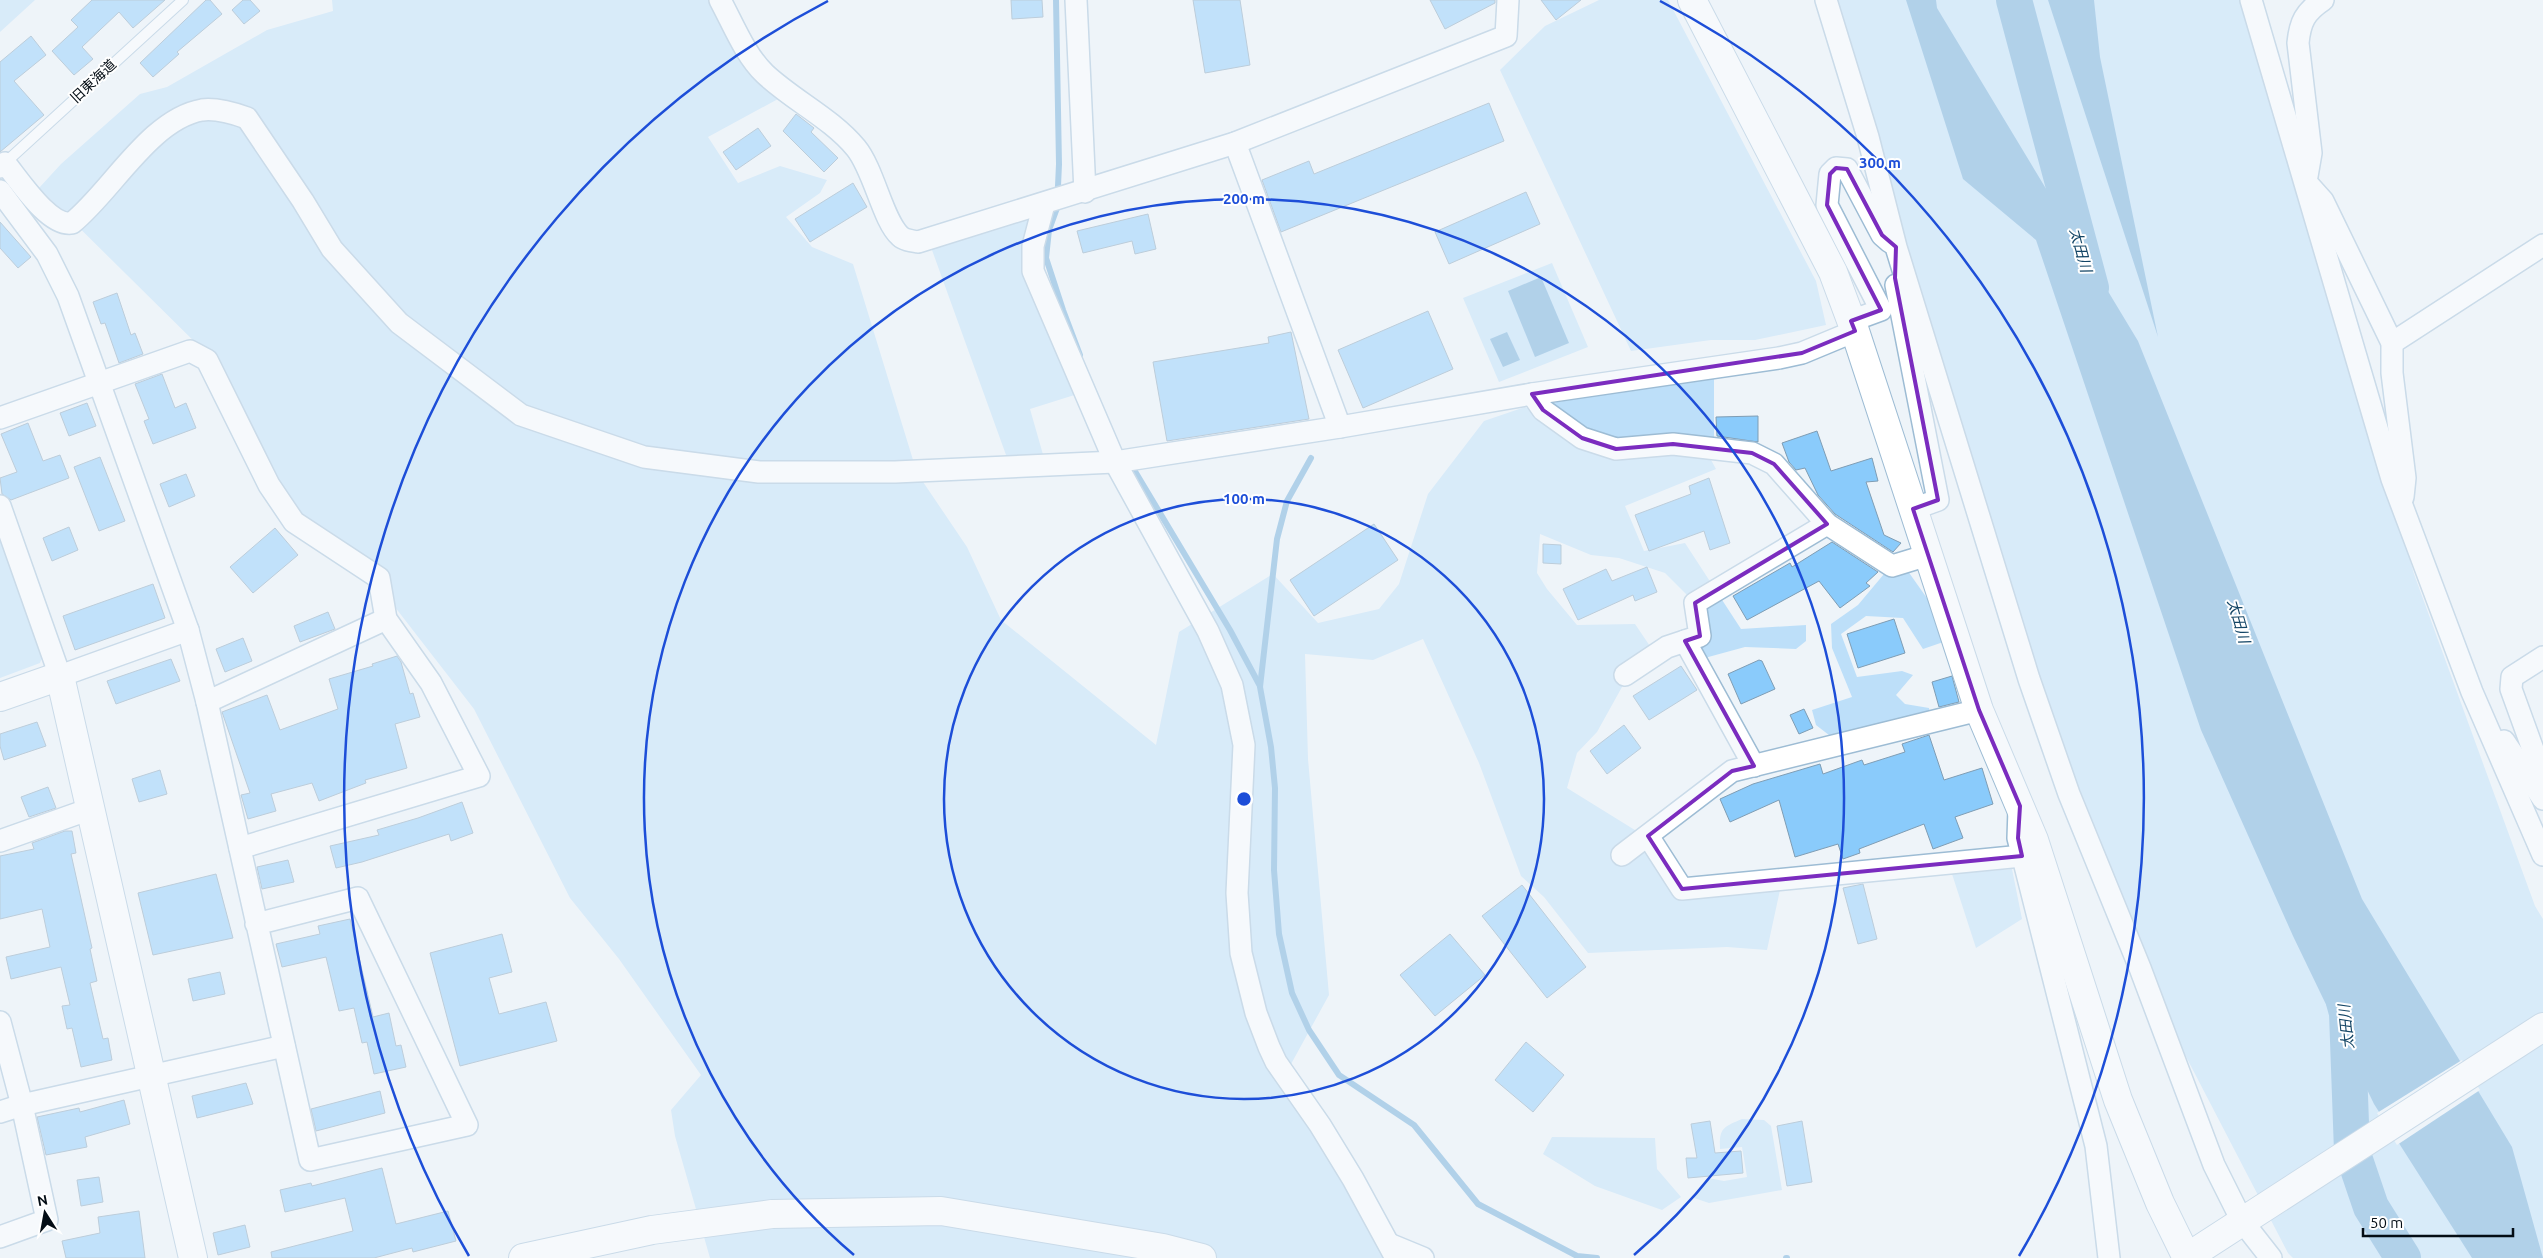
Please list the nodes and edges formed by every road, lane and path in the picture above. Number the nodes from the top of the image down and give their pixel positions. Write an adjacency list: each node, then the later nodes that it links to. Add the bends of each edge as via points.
1 (182, 0): 10 (lane, 旧東海道)
2 (720, 0): 14 (street, via 764,74 833,125 857,149 901,238 918,242)
3 (1076, 0): 13 (street)
4 (1508, 0): 9 (street, via 1506,36)
5 (1692, 0): 17 (street, via 1833,272)
6 (1826, 0): 16 (street, via 1868,137)
7 (2251, 0): 11 (street)
8 (2323, 0): 11 (street, via 2305,15 2299,26 2298,43 2311,153)
9 (1235, 143): 13 (street); 22 (street)
10 (2, 165): 23 (street, via 50,216 65,224 72,223 155,135 186,115 209,110 247,118 332,249 399,323 522,415 644,457 769,472 895,472)
11 (2306, 182): 18 (street, via 2323,200); 25 (street)
12 (0, 191): 19 (street, via 47,254 68,296)
13 (1085, 192): 14 (street)
14 (1044, 204): 23 (street, via 1033,246 1033,270)
15 (2543, 245): 18 (street)
16 (1896, 247): 17 (street, via 1882,235 1847,169 1836,168 1830,174 1827,205 1881,310); 26 (street, via 1895,278 1938,500); 57 (street, via 2029,679 2069,794 2140,968 2214,1165)
17 (1853, 326): 20 (street, via 1802,352 1779,358); 26 (street)
18 (2392, 343): 25 (street, via 2392,372 2405,478)
19 (100, 382): 21 (street); 29 (street, via 190,351 207,360 270,485 294,522 378,578); 30 (street)
20 (1532, 394): 22 (street); 27 (street, via 1543,410 1582,438 1616,449 1673,444 1752,453 1774,464)
21 (0, 418)
22 (1340, 427): 23 (street)
23 (1115, 462): 59 (street, via 1208,631 1232,685 1244,745 1237,893 1241,953 1256,1013 1276,1062 1320,1125)
24 (0, 506): 34 (street)
25 (2402, 507): 35 (street)
26 (1913, 509): 28 (street)
27 (1827, 524): 28 (street, via 1892,566); 31 (street, via 1695,603 1700,636)
28 (1928, 555): 38 (street)
29 (386, 620): 37 (street); 46 (street, via 431,684 479,776)
30 (188, 630): 34 (street); 37 (street)
31 (1685, 641): 33 (street, via 1667,647); 39 (street)
32 (2543, 657): 40 (street, via 2512,677 2511,689)
33 (1624, 675)
34 (60, 676): 36 (street); 43 (street)
35 (2472, 692): 41 (street); 48 (street)
36 (0, 697)
37 (207, 702): 46 (street)
38 (1979, 710): 39 (street); 42 (street)
39 (1754, 766): 44 (street, via 1732,771)
40 (2543, 776)
41 (2543, 799)
42 (2020, 806): 49 (street, via 2018,838); 65 (street, via 2034,840 2118,1100 2160,1203)
43 (90, 808): 45 (street); 54 (street)
44 (1648, 836): 47 (street); 49 (street, via 1682,889)
45 (0, 841)
46 (240, 848): 50 (street)
47 (1622, 855)
48 (2543, 855)
49 (2022, 856): 64 (street, via 2096,1146)
50 (256, 924): 53 (street); 53 (street, via 358,898 467,1126 310,1160)
51 (0, 1022): 55 (street)
52 (2543, 1027): 57 (street)
53 (284, 1046): 54 (street)
54 (151, 1076): 55 (street); 61 (street)
55 (22, 1104): 56 (street); 58 (street, via 47,1220)
56 (0, 1112)
57 (2242, 1221): 65 (street); 66 (street)
58 (0, 1237)
59 (1392, 1251): 63 (street)
60 (532, 1257): 62 (street, via 652,1230 772,1214 941,1211 1162,1248)
61 (193, 1258)
62 (1202, 1258)
63 (1423, 1258)
64 (2109, 1258)
65 (2187, 1258)
66 (2271, 1258)

